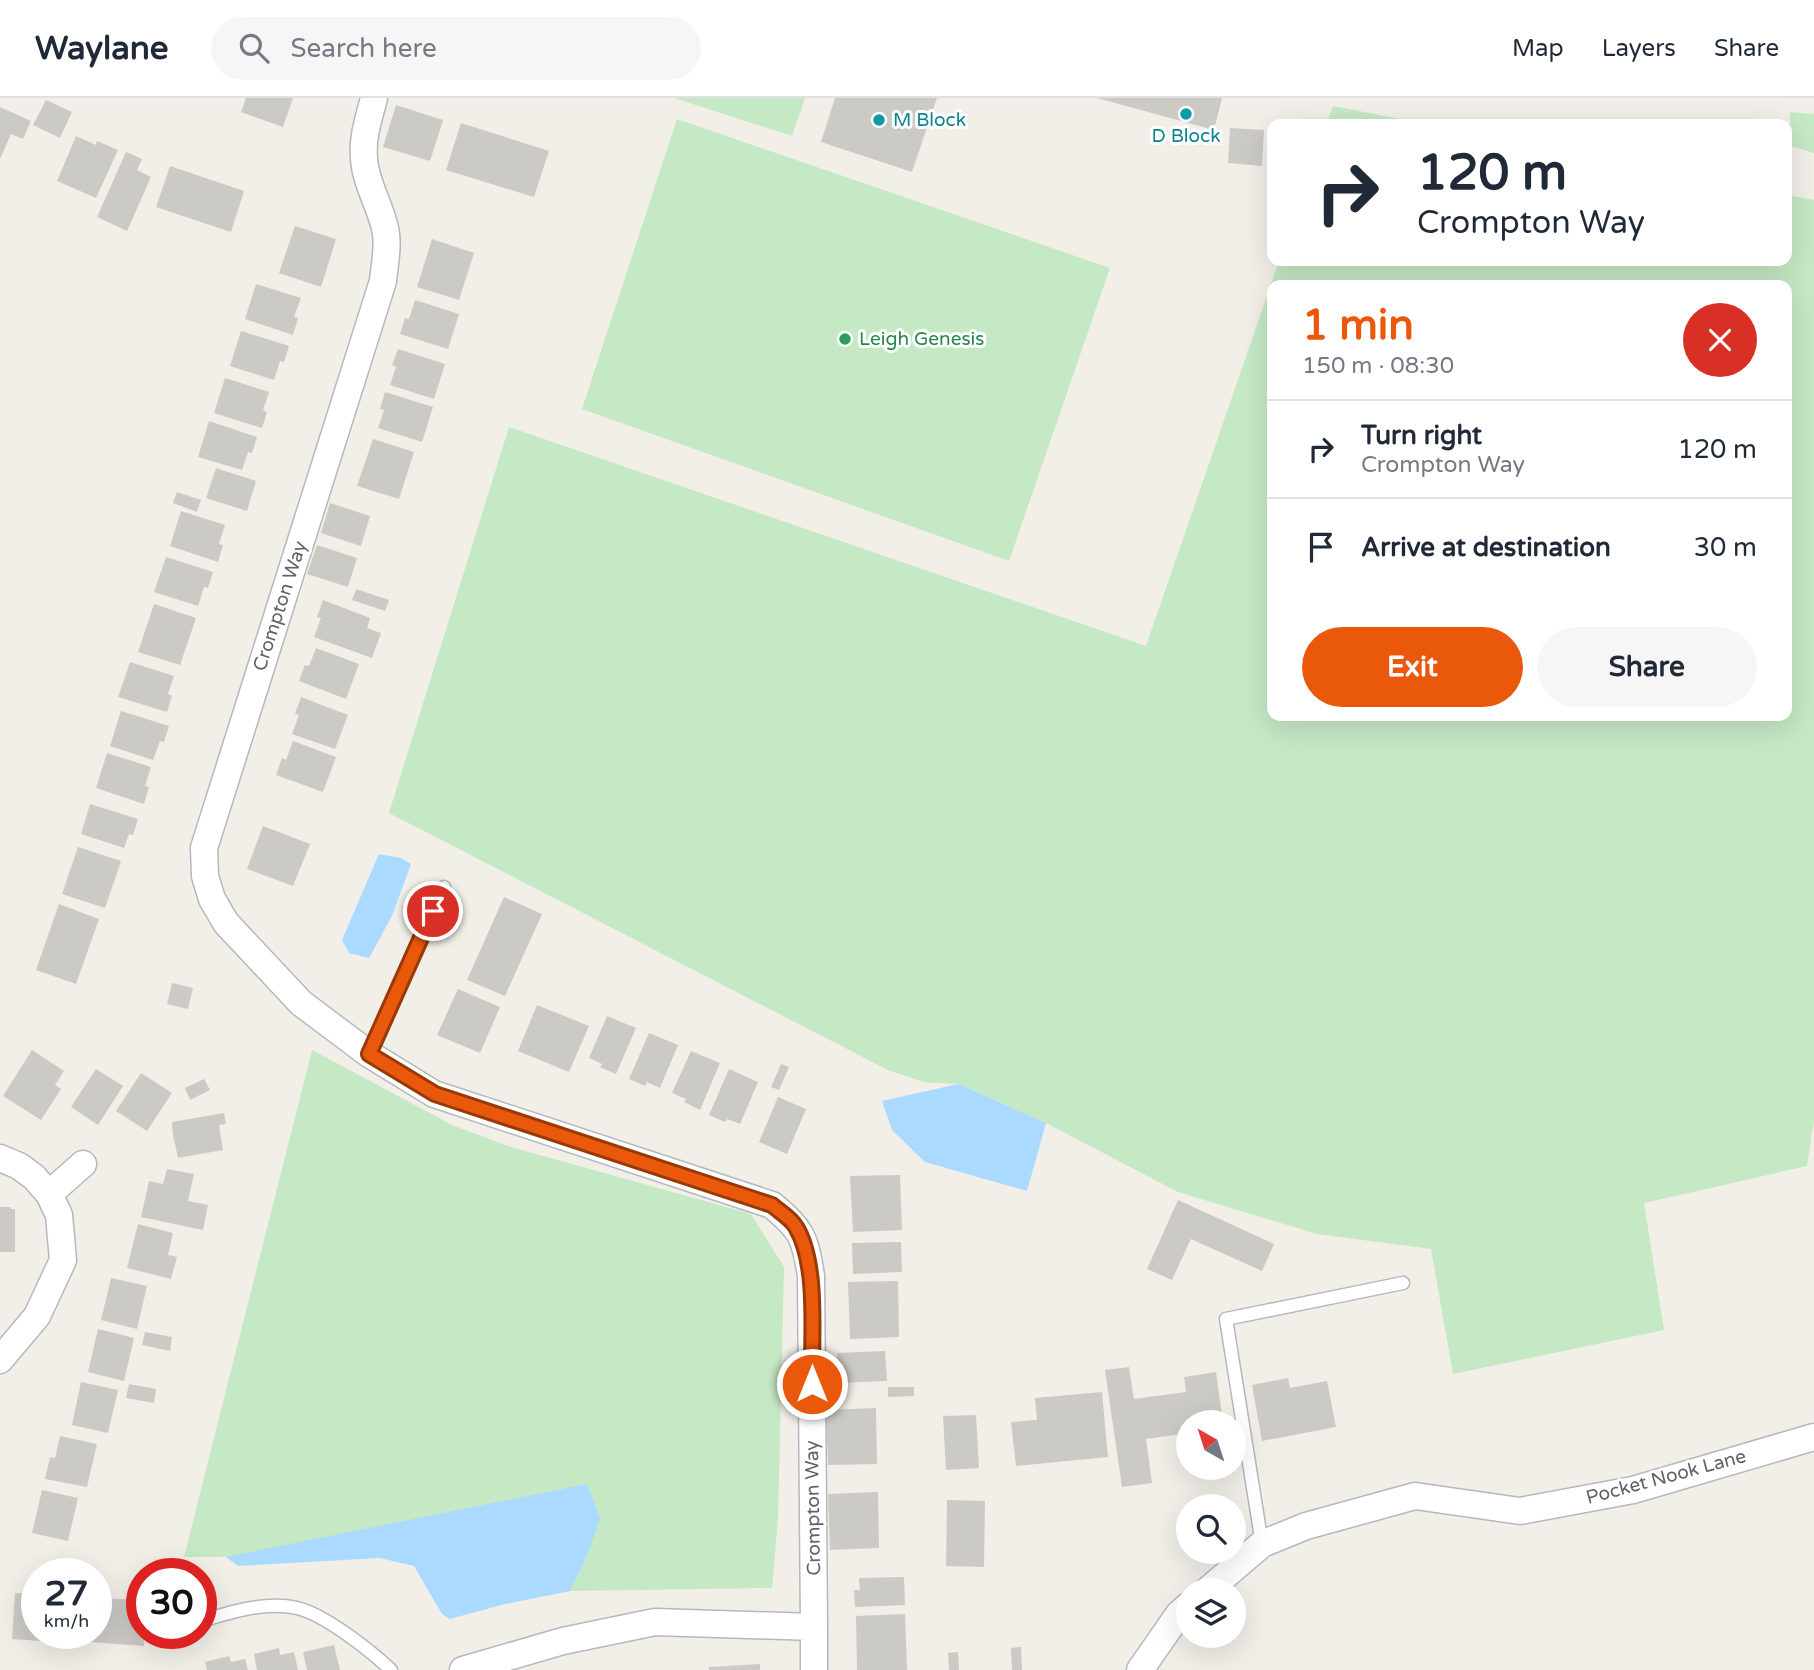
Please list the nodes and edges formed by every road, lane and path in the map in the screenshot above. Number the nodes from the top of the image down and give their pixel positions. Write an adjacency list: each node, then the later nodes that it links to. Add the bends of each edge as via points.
1 (374, 98): 3 (street, Crompton Way, via 363,159 384,222 383,281 204,848 205,876 226,923 301,1003)
2 (444, 887): 3 (lane)
3 (369, 1054): 14 (street, Crompton Way, via 435,1094 743,1194 772,1205 795,1224 811,1276)
4 (0, 1158): 6 (street, via 34,1177)
5 (83, 1164): 6 (street)
6 (49, 1194): 8 (street, via 59,1215 63,1259 37,1316)
7 (1403, 1283): 10 (lane, via 1226,1319)
8 (0, 1360)
9 (1814, 1437): 10 (street, Pocket Nook Lane, via 1633,1490 1520,1511 1415,1496 1306,1526)
10 (1262, 1544): 11 (street, Pocket Nook Lane)
11 (1222, 1578)
12 (217, 1617): 15 (lane, via 251,1608 299,1608 349,1636)
13 (1176, 1618): 18 (street)
14 (814, 1627): 16 (street, via 655,1622 563,1641); 17 (street, Crompton Way)
15 (391, 1670)
16 (463, 1670)
17 (814, 1670)
18 (1140, 1670)

